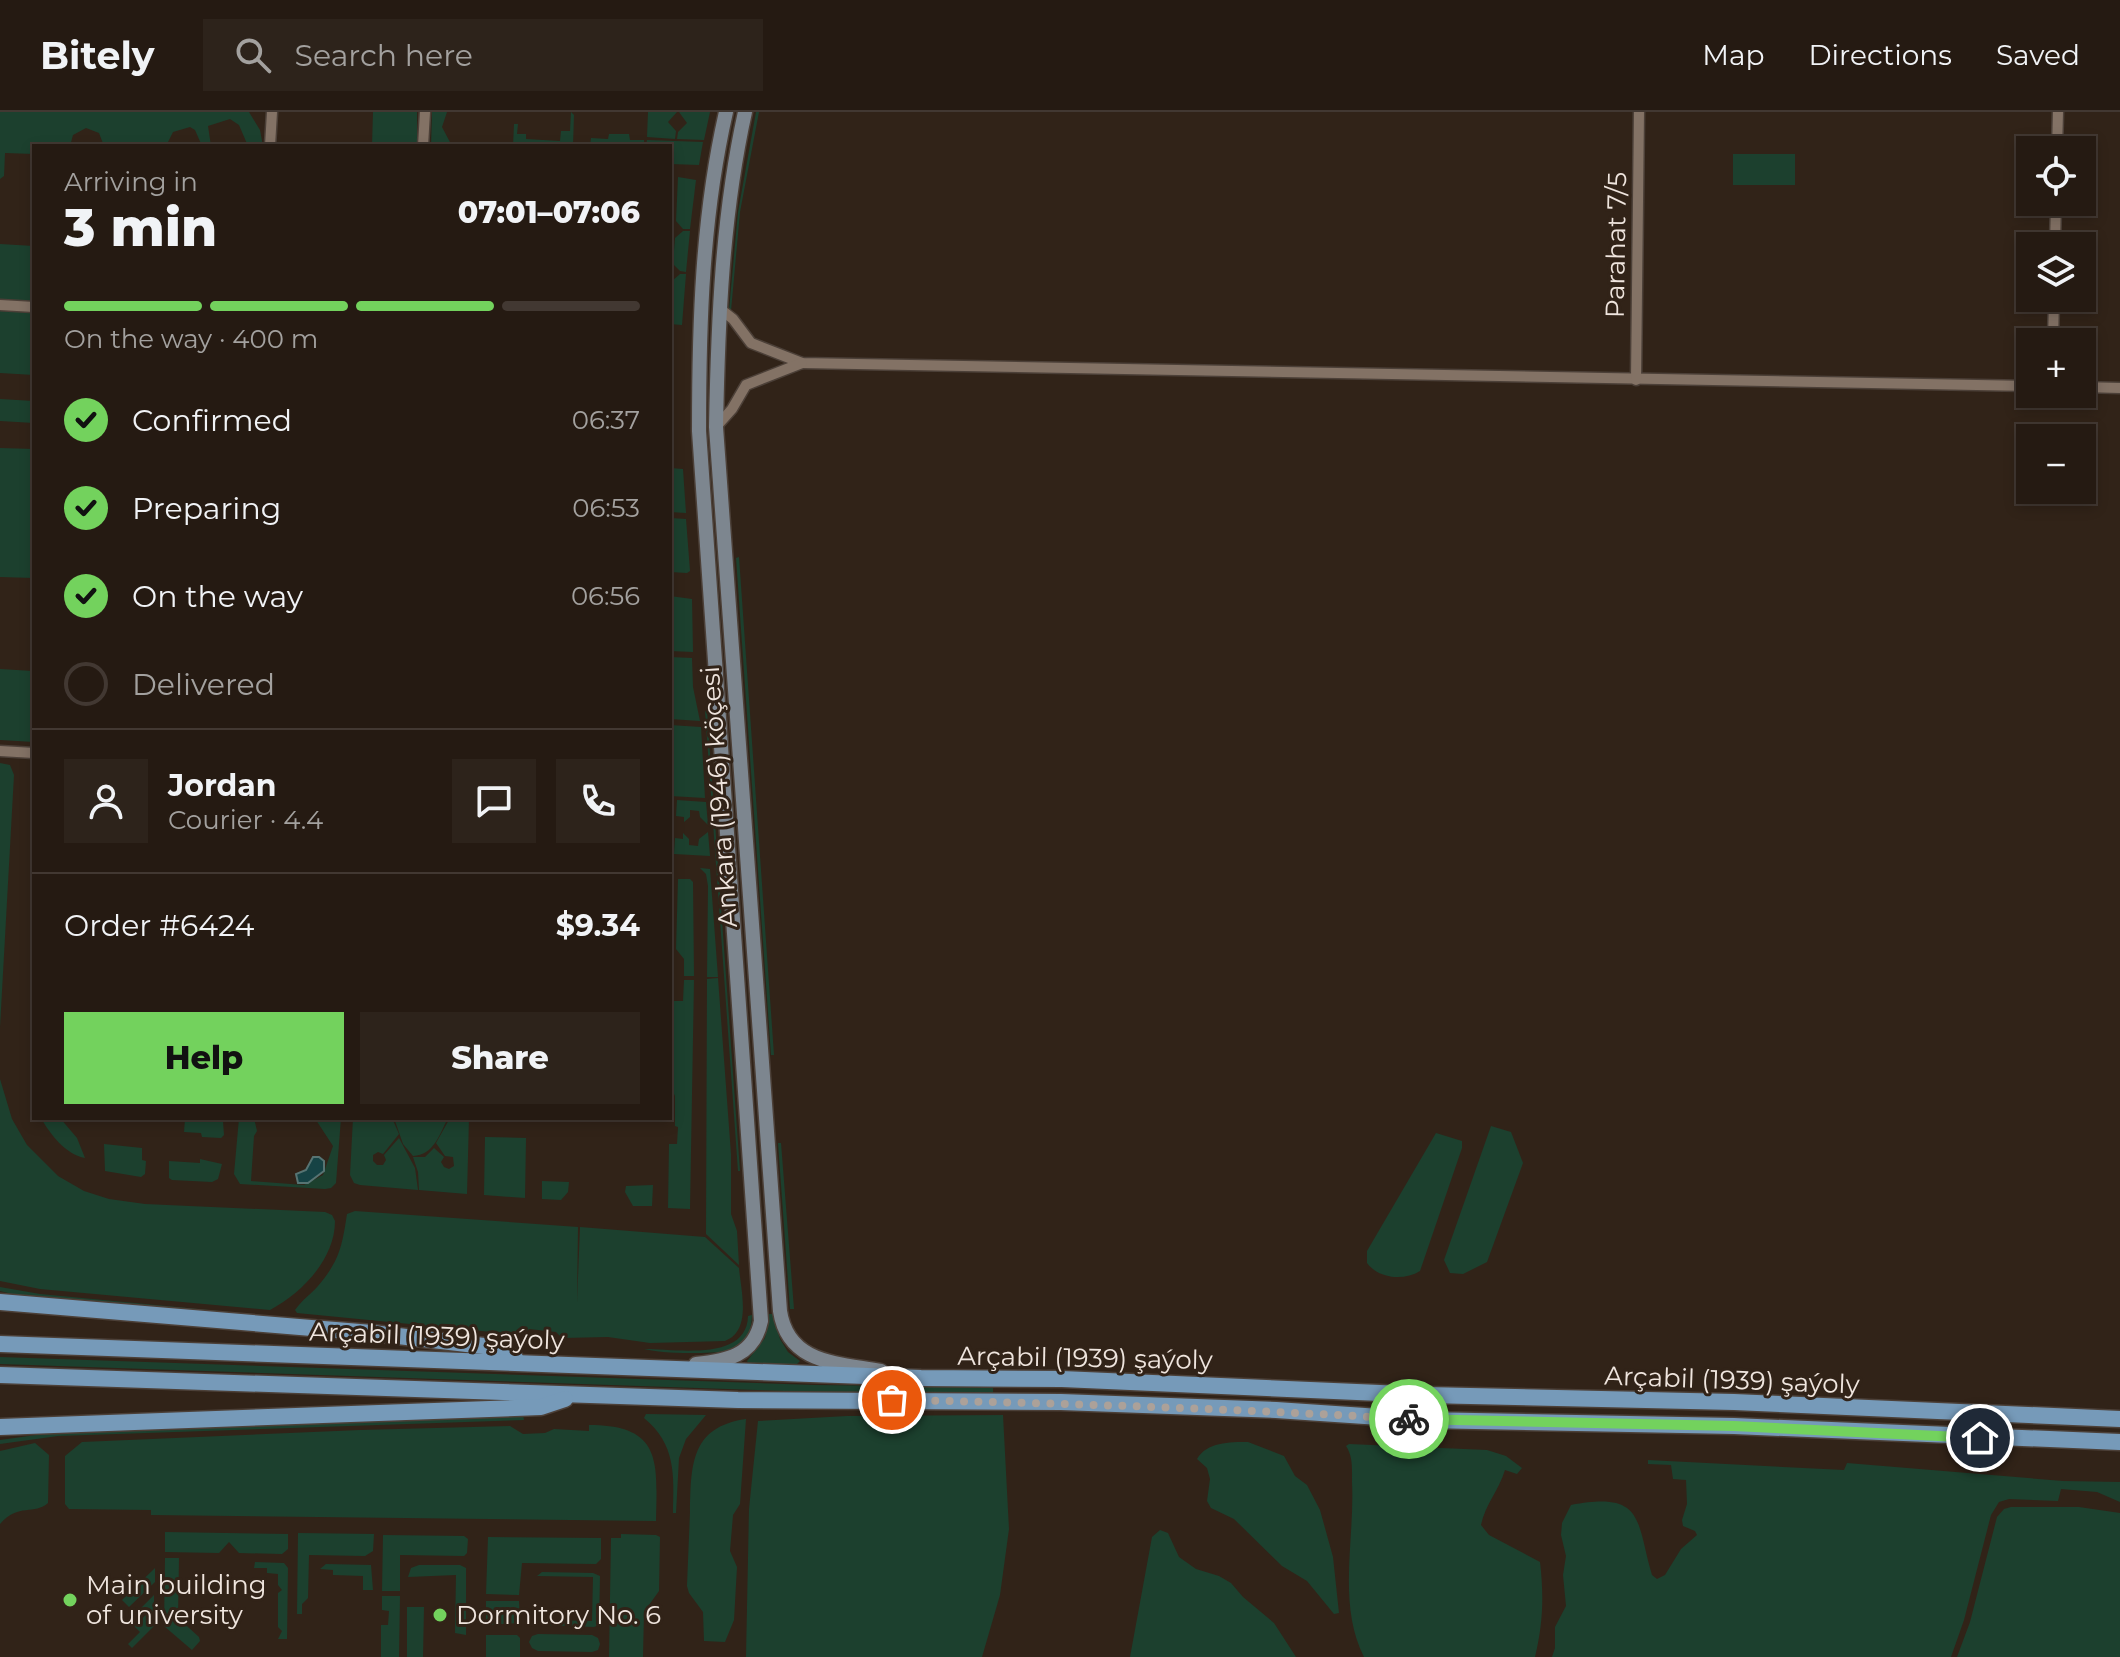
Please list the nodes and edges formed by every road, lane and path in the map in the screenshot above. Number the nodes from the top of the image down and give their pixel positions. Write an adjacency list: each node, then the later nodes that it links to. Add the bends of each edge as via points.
1 (272, 112): 8 (street)
2 (425, 112): 9 (street)
3 (726, 112): 24 (main road, Ankara (1946) köçesi, via 702,272 699,431 761,1321 753,1343 734,1357)
4 (745, 112): 12 (main road, Ankara (1946) köçesi)
5 (1639, 112): 14 (street, Parahat 7/5)
6 (2058, 112): 7 (street)
7 (2057, 136)
8 (270, 144)
9 (423, 144)
10 (0, 305): 11 (street)
11 (32, 307)
12 (719, 308): 13 (street, via 751,343); 18 (main road, Ankara (1946) köçesi)
13 (802, 363): 14 (street); 18 (street, via 746,385)
14 (1636, 380): 15 (street)
15 (2016, 386)
16 (2096, 387): 17 (street)
17 (2120, 388)
18 (716, 427): 26 (main road, Ankara (1946) köçesi, via 781,1319 791,1341 811,1356)
19 (0, 751): 20 (street)
20 (32, 753)
21 (2, 1301): 23 (main road, via 484,1346)
22 (0, 1344): 23 (main road, Arçabil (1939) şaýoly)
23 (532, 1364): 24 (main road, Arçabil (1939) şaýoly)
24 (671, 1367): 26 (main road, Arçabil (1939) şaýoly)
25 (0, 1375): 29 (main road, Arçabil (1939) şaýoly)
26 (921, 1378): 27 (main road, Arçabil (1939) şaýoly)
27 (1277, 1388): 28 (main road, Arçabil (1939) şaýoly); 30 (main road)
28 (1341, 1391): 31 (main road); 32 (main road, Arçabil (1939) şaýoly)
29 (577, 1395): 30 (main road, Arçabil (1939) şaýoly); 34 (main road, via 541,1407)
30 (1276, 1410): 31 (main road, Arçabil (1939) şaýoly)
31 (1340, 1415): 36 (main road, Arçabil (1939) şaýoly)
32 (2120, 1419)
33 (0, 1427): 34 (main road)
34 (25, 1427): 35 (main road)
35 (0, 1434)
36 (2120, 1442)

